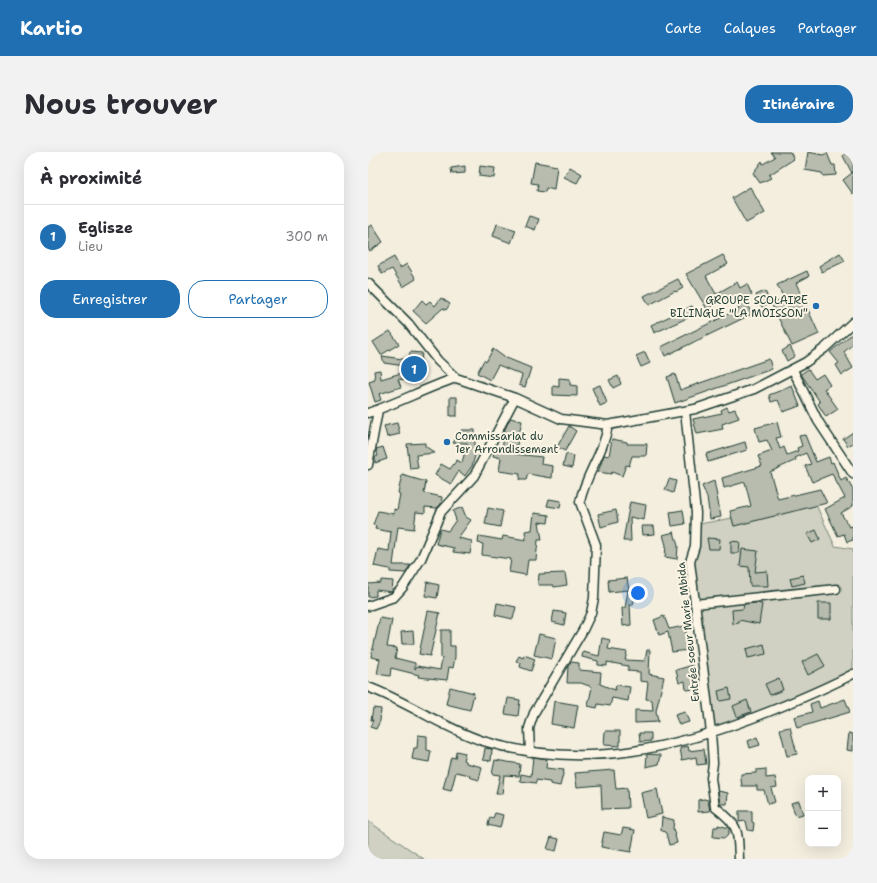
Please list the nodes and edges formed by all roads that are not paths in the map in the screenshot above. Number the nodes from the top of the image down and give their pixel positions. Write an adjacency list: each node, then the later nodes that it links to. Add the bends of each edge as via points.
1 (368, 284): 4 (street, via 408,323 438,361)
2 (853, 322): 3 (street, via 825,348)
3 (793, 370): 7 (street, via 754,390); 11 (street, via 818,421)
4 (456, 378): 5 (street); 6 (street, via 431,386)
5 (515, 398): 9 (street, via 561,419); 14 (street, via 474,476 437,519 421,558 403,587 394,596)
6 (378, 410): 8 (street); 10 (street)
7 (685, 411): 9 (street); 13 (street, Entrée soeur Marie Mbida, via 696,513 695,546 690,562)
8 (368, 413)
9 (608, 425): 18 (street, via 603,448 592,468 580,502 596,545 591,613 534,713 529,728)
10 (368, 464)
11 (853, 474)
12 (836, 589): 13 (street)
13 (695, 604): 17 (street, Entrée soeur Marie Mbida)
14 (368, 606)
15 (853, 674): 17 (street, via 737,725)
16 (368, 687): 18 (street, via 470,736)
17 (711, 732): 18 (street, via 685,741 617,753); 19 (street, Entrée soeur Marie Mbida, via 711,778 715,806 737,829)
18 (530, 752)
19 (739, 859)

